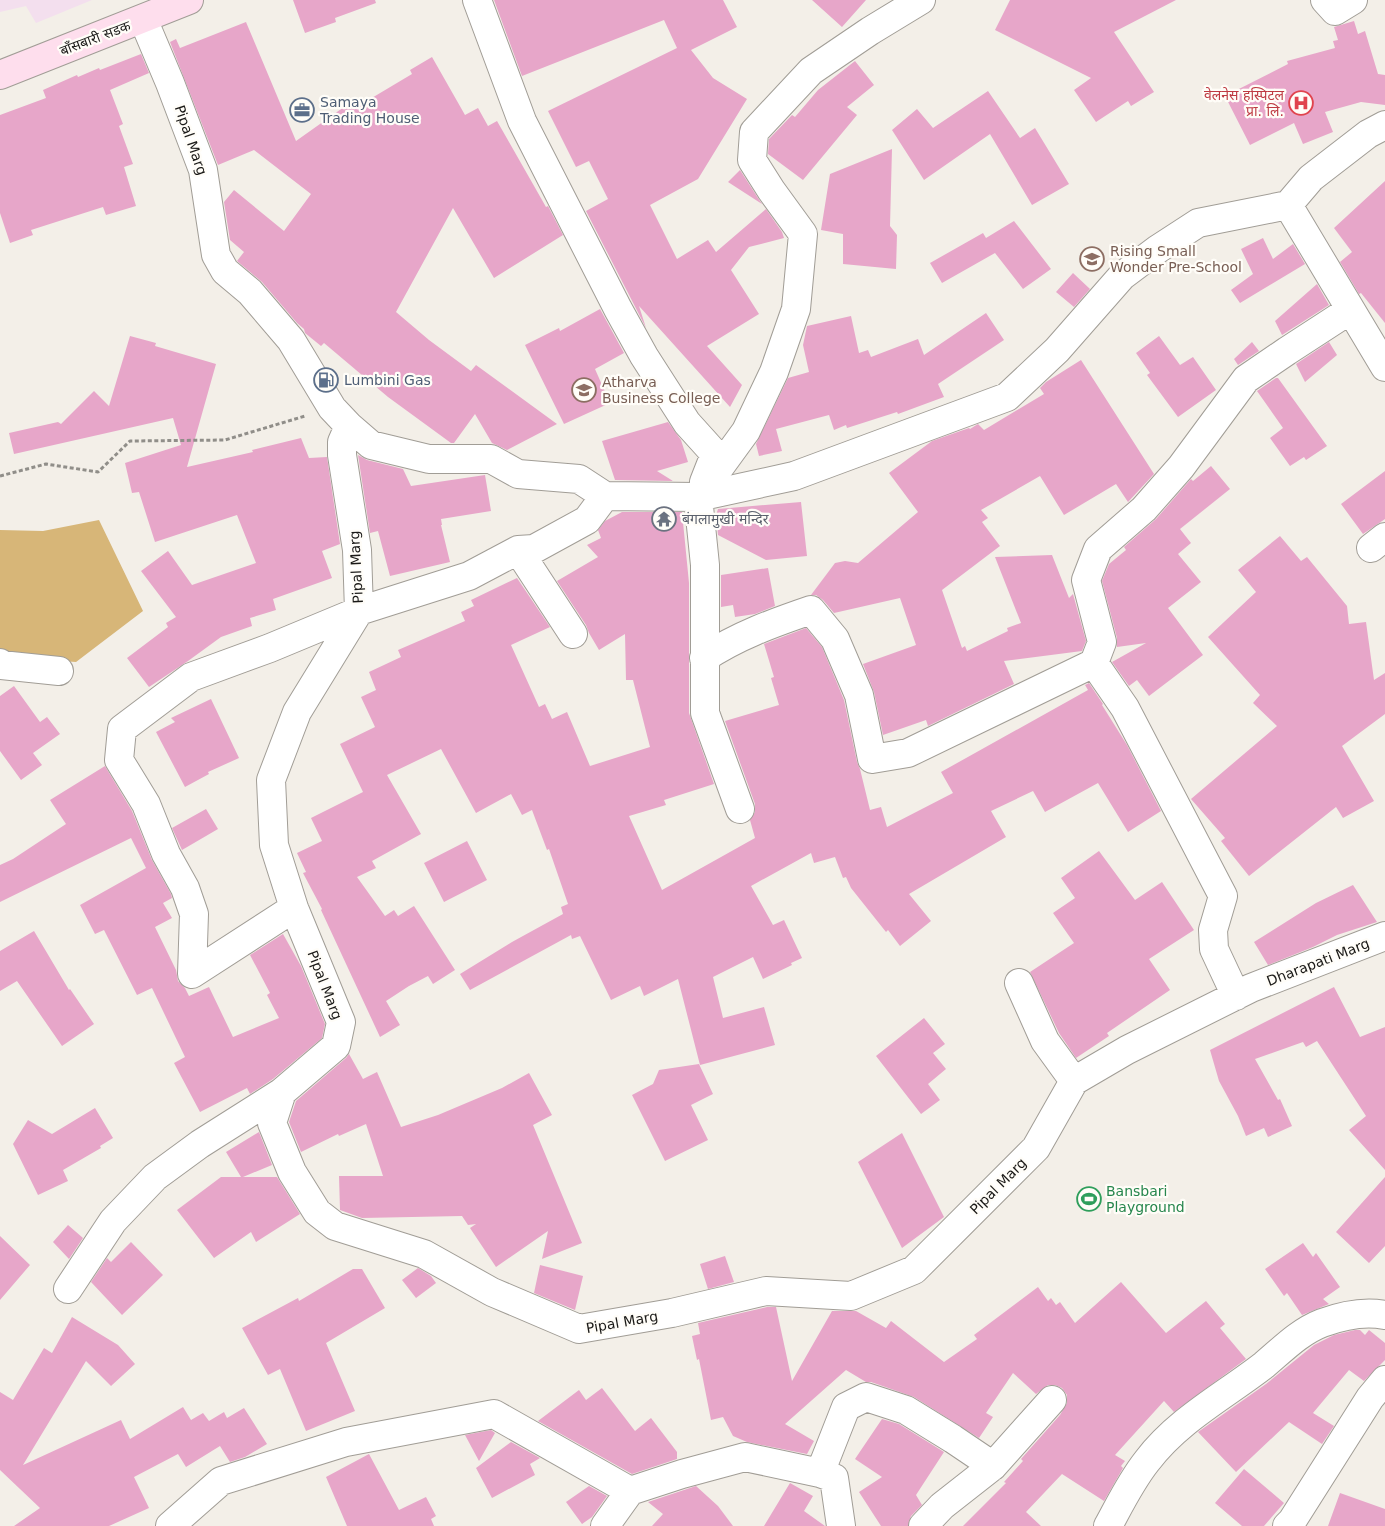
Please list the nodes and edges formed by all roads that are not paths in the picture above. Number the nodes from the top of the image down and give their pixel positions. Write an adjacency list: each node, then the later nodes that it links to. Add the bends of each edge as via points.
1 (189, 0): 6 (main road, बाँसबारी सडक)
2 (477, 0): 14 (street, via 522,121 618,309 683,416 715,454)
3 (920, 0): 14 (street, via 812,71 754,132 752,160 803,234 796,309 774,372 746,431)
4 (1325, 0): 5 (street, via 1335,11)
5 (1353, 0)
6 (143, 19): 7 (main road, बाँसबारी सडक); 12 (street, Pipal Marg, via 203,170 216,255 225,271 250,292 291,340)
7 (0, 75)
8 (1385, 125): 9 (street, via 1368,134 1311,178)
9 (1288, 205): 10 (street); 14 (street, via 1198,223 1158,249 1122,276 1057,350 1008,397 794,476)
10 (1350, 310): 11 (street); 20 (street, via 1286,350 1246,380 1181,467 1144,509 1098,549 1086,580 1102,642)
11 (1385, 367)
12 (340, 417): 13 (street, via 371,444 429,460 492,459 518,474 580,479); 16 (street, Pipal Marg, via 342,455 357,550)
13 (605, 496): 14 (street); 15 (street, via 587,520 534,549)
14 (698, 497): 18 (street, via 705,566)
15 (518, 550): 16 (street, via 469,576); 17 (street)
16 (359, 611): 23 (street, Pipal Marg, via 297,712 270,780 274,844); 23 (street, via 191,677 122,729 119,760 146,804 194,914 192,974)
17 (573, 634)
18 (704, 658): 20 (street, via 757,629 811,610 835,639 859,695 872,759 908,753); 22 (street, via 705,713)
19 (0, 663): 21 (street)
20 (1094, 663): 26 (street, via 1125,708 1223,896 1213,930 1214,949)
21 (59, 671)
22 (740, 809)
23 (294, 908): 28 (street, Pipal Marg, via 341,1022 336,1046)
24 (1385, 936): 26 (street, Dharapati Marg)
25 (1019, 983): 27 (street, via 1045,1041)
26 (1244, 992): 27 (street, via 1127,1050)
27 (1074, 1081): 28 (street, Pipal Marg, via 1036,1148 914,1270 851,1296 766,1291 672,1313 579,1329 492,1292 424,1254 335,1226 317,1212 292,1172 272,1123)
28 (282, 1092): 29 (street, via 155,1176 113,1221)
29 (68, 1289)
30 (1385, 1315): 40 (street, via 1373,1312 1320,1324 1288,1343 1184,1422 1130,1484)
31 (1385, 1380): 41 (street)
32 (1052, 1400): 33 (street)
33 (993, 1466): 34 (street, via 906,1410 866,1397 846,1407); 39 (street, via 942,1506)
34 (820, 1473): 35 (street, via 745,1457); 38 (street, via 834,1478)
35 (630, 1490): 36 (street, via 494,1414 346,1442 222,1481); 37 (street)
36 (170, 1526)
37 (605, 1526)
38 (841, 1526)
39 (923, 1526)
40 (1108, 1526)
41 (1287, 1526)

